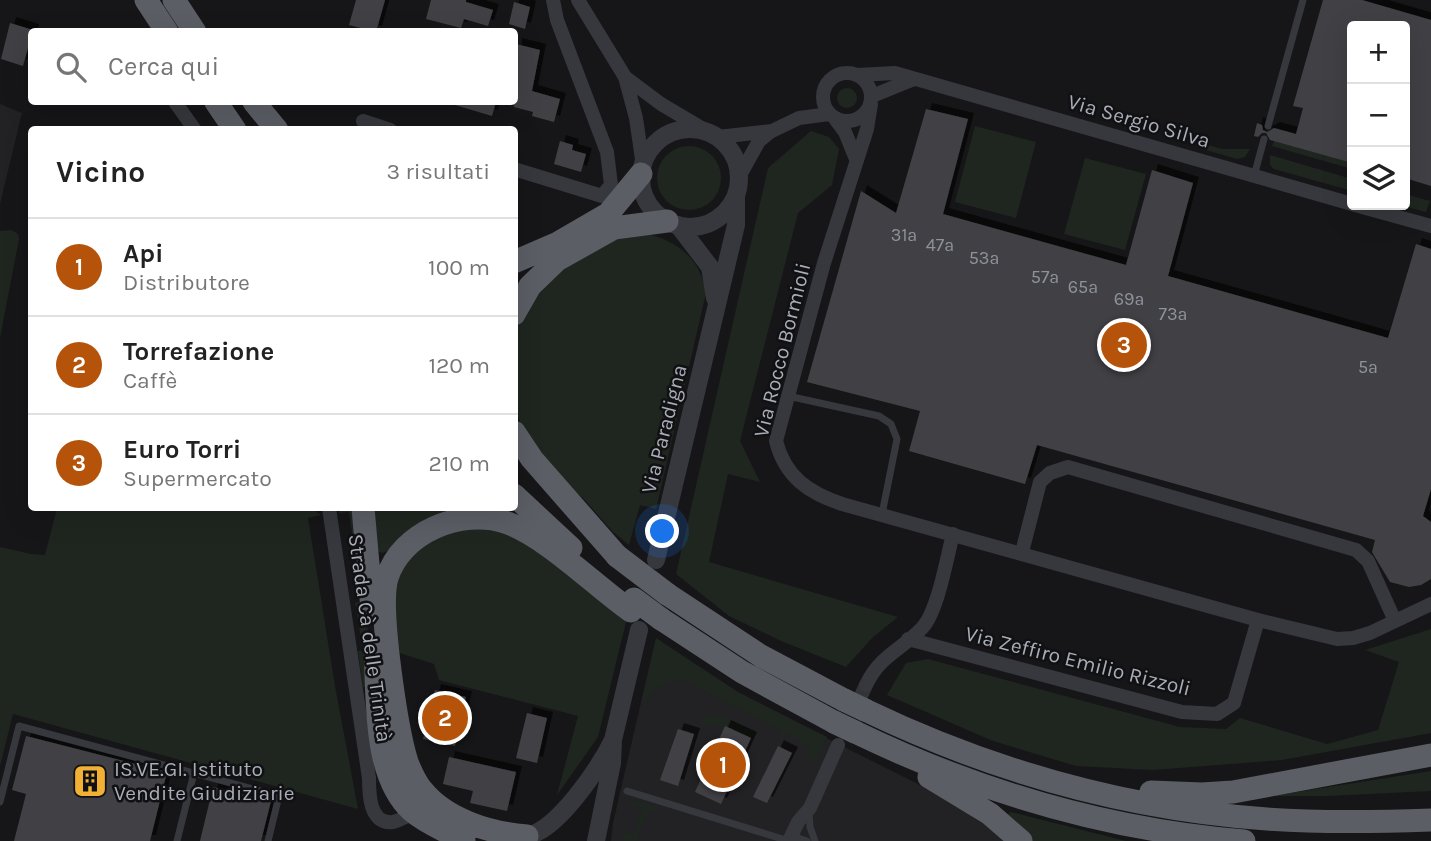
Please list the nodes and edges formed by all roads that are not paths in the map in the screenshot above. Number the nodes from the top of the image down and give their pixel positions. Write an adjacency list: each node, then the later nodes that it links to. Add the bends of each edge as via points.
1 (146, 0): 5 (highway)
2 (554, 0): 26 (street, via 557,20 607,152 611,185 602,196)
3 (578, 0): 7 (street, Via Paradigna)
4 (1303, 0): 21 (lane)
5 (164, 28)
6 (858, 75): 8 (street, Via Sergio Silva, via 894,73); 9 (street, via 840,74); 10 (street, via 870,87)
7 (625, 77): 23 (street, Via Paradigna); 27 (street, Via Paradigna)
8 (914, 79): 10 (street); 29 (street, Via Sergio Silva)
9 (826, 84): 14 (street, via 822,100); 15 (street)
10 (871, 100): 14 (street, via 861,118 844,122); 25 (street, Via Rocco Bormioli)
11 (177, 105): 17 (street)
12 (256, 105): 19 (highway)
13 (231, 115): 18 (highway)
14 (832, 117): 15 (street); 25 (street, via 845,132)
15 (799, 118): 22 (street)
16 (363, 121): 20 (street)
17 (192, 126)
18 (254, 126)
19 (273, 126)
20 (378, 126)
21 (1268, 126)
22 (772, 131): 23 (street); 28 (street, via 759,141)
23 (714, 135): 27 (street, via 693,129 676,131 649,151); 28 (street, Via Paradigna, via 729,148)
24 (1264, 139): 29 (lane)
25 (856, 159): 38 (street, Via Rocco Bormioli)
26 (518, 170)
27 (642, 170): 33 (street, Via Paradigna, via 643,193 653,209); 35 (highway, via 608,214)
28 (740, 175): 30 (street, Via Paradigna)
29 (1254, 176): 31 (street, Via Sergio Silva)
30 (736, 197): 33 (street, via 712,222 696,226); 37 (street, Via Paradigna, via 736,225)
31 (1347, 202)
32 (1374, 210): 34 (street, Via Sergio Silva)
33 (673, 223): 36 (highway, via 614,229 557,261 530,286); 37 (street, Via Paradigna, via 710,267)
34 (1431, 226)
35 (518, 259)
36 (518, 307)
37 (716, 309): 48 (street, Via Paradigna)
38 (788, 396): 44 (street, Via Rocco Bormioli, via 776,442 780,459 808,489); 44 (lane, via 879,416 891,425 897,439)
39 (518, 438): 47 (highway)
40 (518, 467): 47 (highway)
41 (518, 499): 50 (highway)
42 (329, 511): 59 (street, Strada Cà delle Trinità)
43 (363, 511): 61 (highway, via 380,731)
44 (882, 514): 45 (street, Via Rocco Bormioli)
45 (953, 534): 46 (street, Via Rocco Bormioli); 53 (street, via 934,606 924,626)
46 (1022, 552): 51 (street, Via Rocco Bormioli); 52 (street, via 1040,481 1068,467 1356,550 1368,561)
47 (617, 556): 60 (highway, bridge, via 761,656 854,705 956,750)
48 (656, 560)
49 (1431, 604): 52 (street, Via Rocco Bormioli)
50 (645, 618): 55 (highway); 56 (street); 65 (highway, via 540,541 504,522 456,520 430,530 404,550 391,568 384,590 390,661 400,732)
51 (1258, 620): 52 (street, Via Rocco Bormioli, via 1337,639 1353,638); 53 (street, Via Zeffiro Emilio Rizzoli, via 1234,703 1217,714 1182,712)
52 (1395, 621)
53 (908, 639): 54 (street, via 878,666)
54 (866, 685)
55 (845, 732): 64 (street); 76 (highway, via 982,808); 77 (highway, via 1054,808 1156,830)
56 (614, 737): 67 (street, via 561,812 544,830); 73 (street)
57 (1431, 755): 60 (highway, via 1202,794)
58 (194, 773): 63 (lane, via 19,726); 69 (lane); 70 (lane, via 279,796)
59 (369, 775): 61 (street, Strada Cà delle Trinità, via 376,784); 65 (street, Strada Cà delle Trinità, via 369,798 378,817 390,822)
60 (1041, 779): 66 (highway, via 1129,801 1222,815 1299,821)
61 (393, 785): 65 (highway, via 406,804)
62 (627, 791): 68 (lane)
63 (0, 803)
64 (810, 808): 68 (street); 75 (lane, via 809,825)
65 (426, 809): 67 (highway); 71 (highway)
66 (1431, 820)
67 (518, 839): 72 (street)
68 (791, 839): 74 (lane)
69 (177, 841)
70 (268, 841)
71 (464, 841)
72 (556, 841)
73 (596, 841)
74 (807, 841)
75 (815, 841)
76 (1021, 841)
77 (1244, 841)

